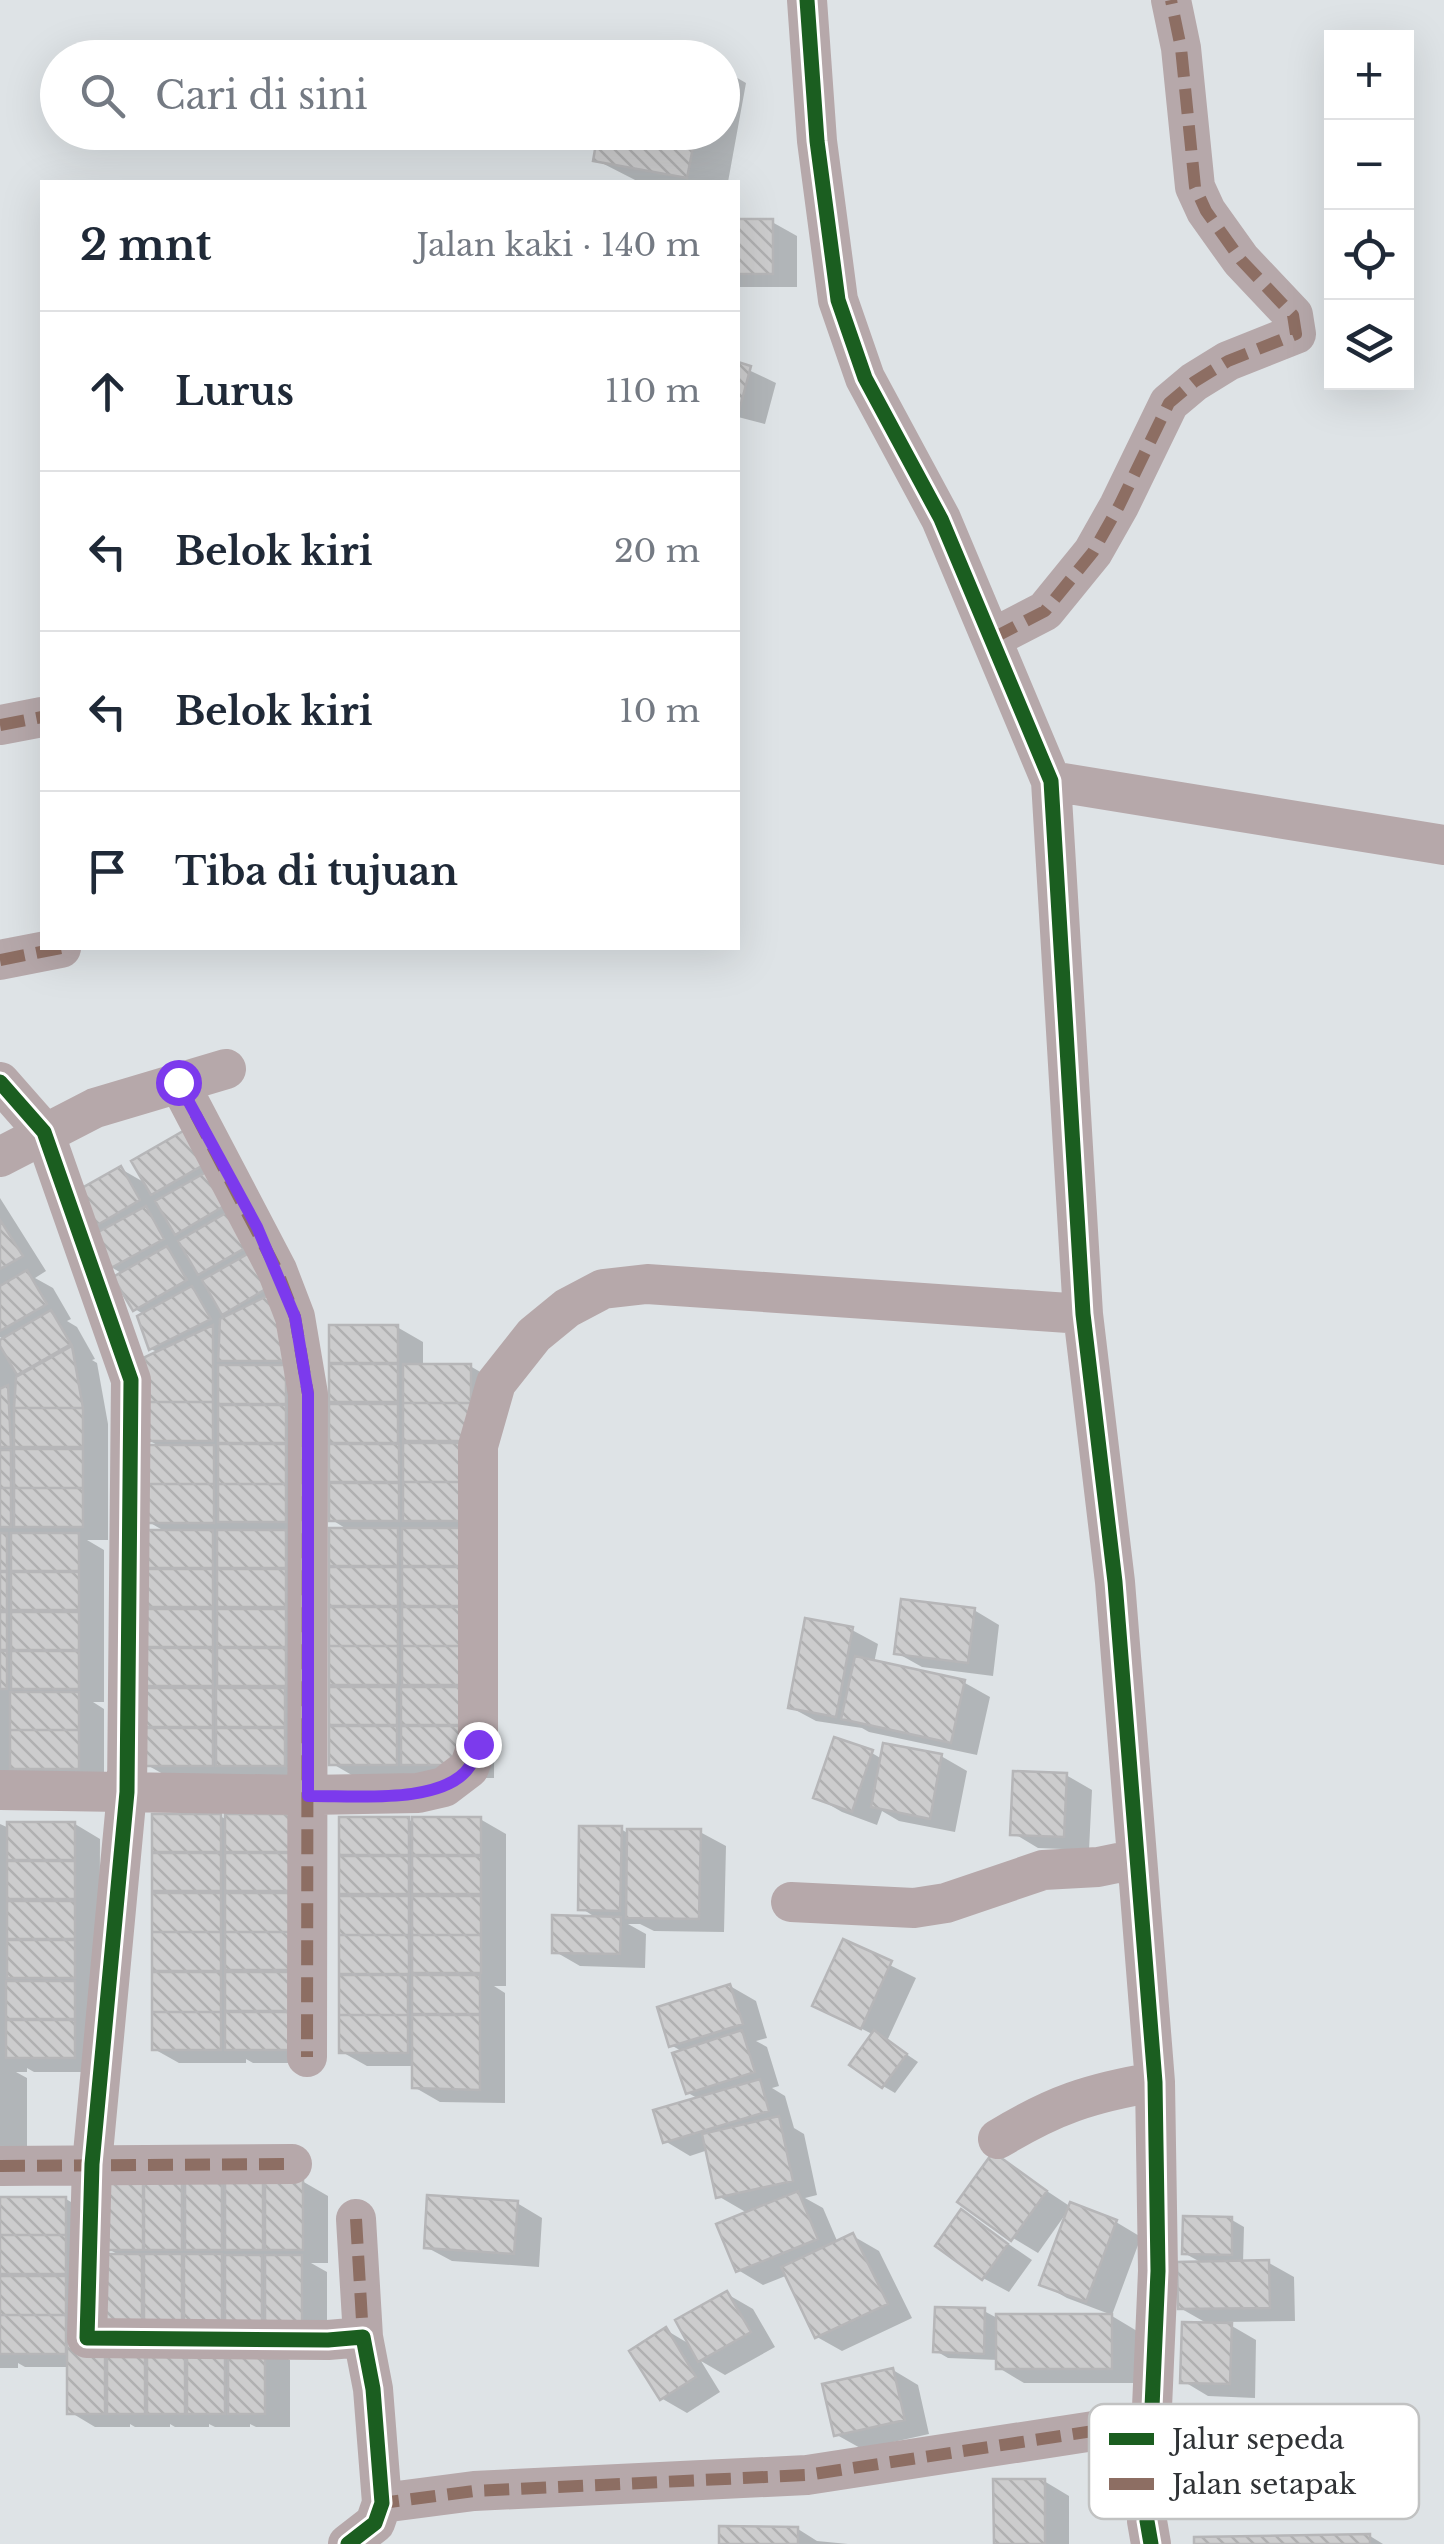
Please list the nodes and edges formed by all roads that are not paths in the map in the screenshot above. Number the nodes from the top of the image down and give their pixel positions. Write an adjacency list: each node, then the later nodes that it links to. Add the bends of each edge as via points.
1 (807, 0): 3 (street, via 838,300 865,378 942,519)
2 (1170, 0): 3 (street, via 1195,187 1241,260 1292,315 1296,334 1228,361 1169,403 1093,552 1045,612)
3 (993, 638): 6 (street)
4 (40, 717): 5 (street)
5 (0, 726)
6 (1052, 781): 7 (street); 15 (street)
7 (1444, 845)
8 (51, 950): 9 (street)
9 (0, 960)
10 (226, 1070): 12 (street)
11 (0, 1082): 13 (street)
12 (178, 1082): 13 (street); 18 (street, via 278,1270 298,1336 308,1394)
13 (44, 1132): 14 (street); 17 (street, via 131,1380)
14 (0, 1157)
15 (1083, 1314): 18 (street, via 647,1284 603,1288 567,1308 524,1346 496,1383 478,1446 478,1744 469,1768 444,1787 418,1793); 19 (street, via 1116,1582)
16 (0, 1790): 17 (street)
17 (128, 1792): 18 (street); 24 (street)
18 (308, 1796): 21 (street)
19 (1136, 1860): 20 (street, via 1043,1870 914,1908); 22 (street)
20 (791, 1902)
21 (307, 2057)
22 (1155, 2082): 23 (street, via 1070,2100); 29 (street)
23 (998, 2139)
24 (92, 2164): 25 (street); 26 (street); 28 (street, via 87,2338)
25 (292, 2164)
26 (0, 2166)
27 (356, 2219): 28 (street)
28 (363, 2337): 31 (street)
29 (1153, 2404)
30 (1089, 2432): 31 (street, via 807,2475 474,2491)
31 (382, 2503): 33 (street, via 375,2523)
32 (1147, 2519): 34 (street)
33 (348, 2544)
34 (1151, 2544)

